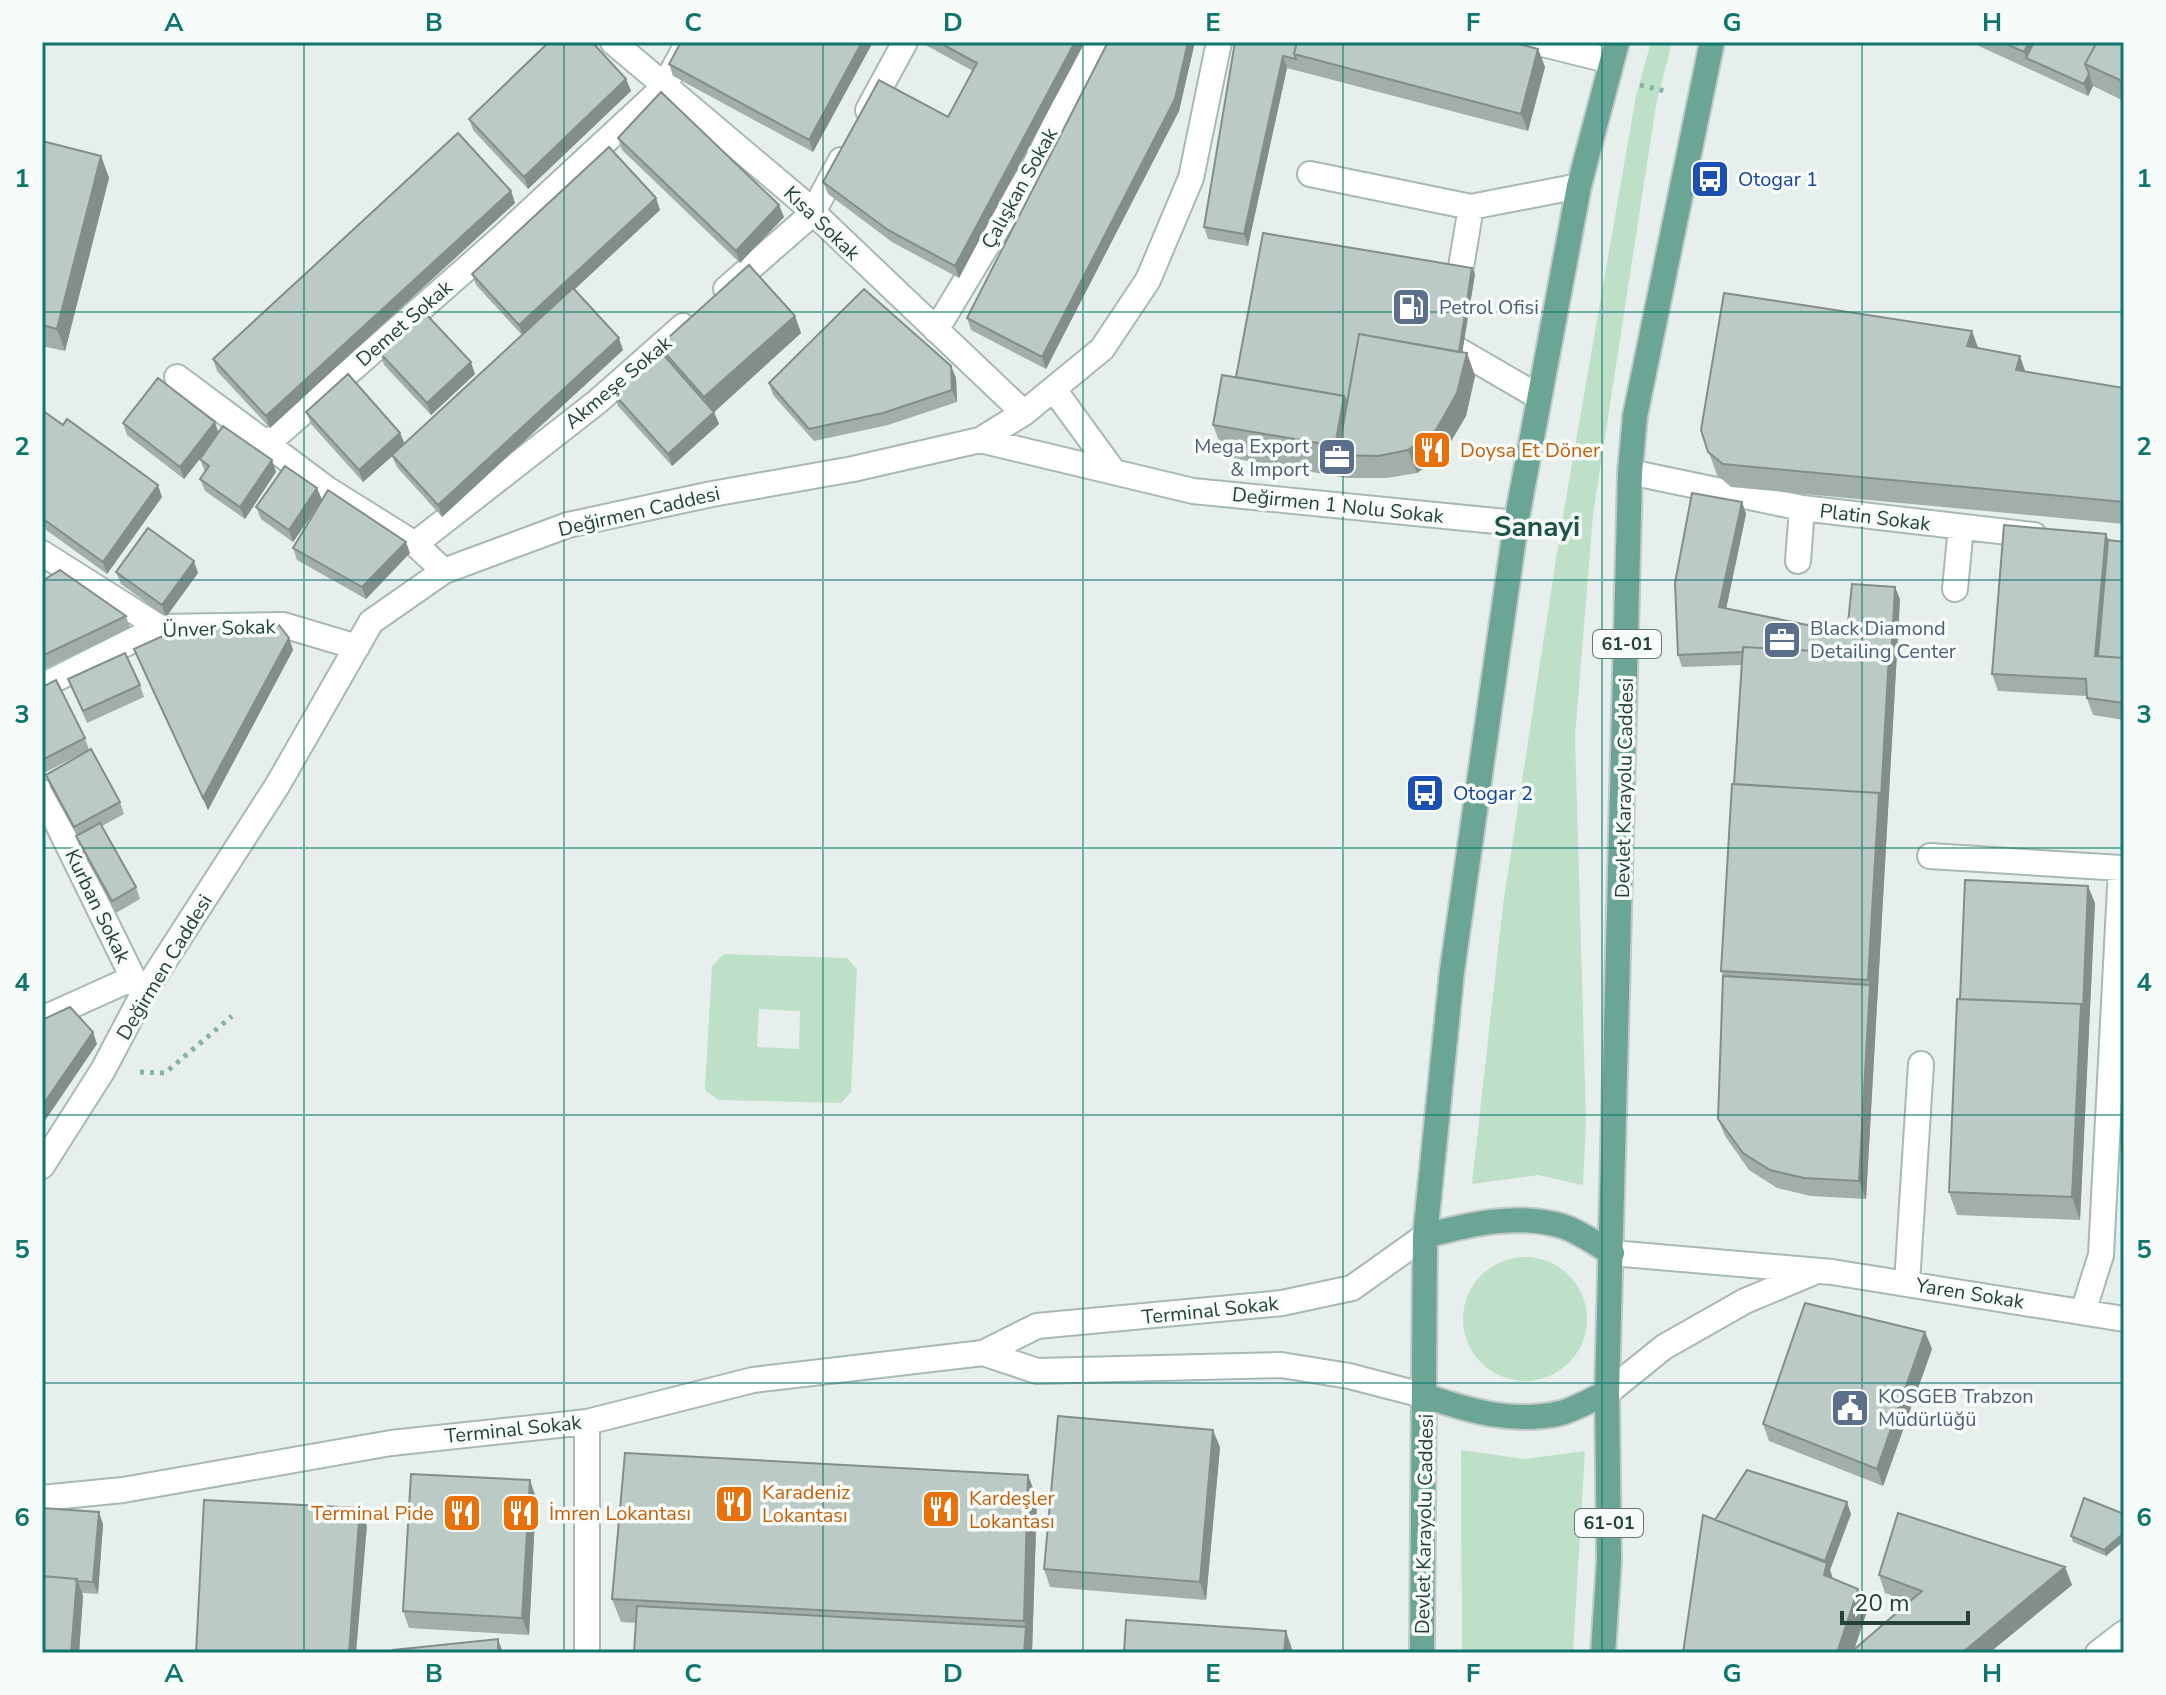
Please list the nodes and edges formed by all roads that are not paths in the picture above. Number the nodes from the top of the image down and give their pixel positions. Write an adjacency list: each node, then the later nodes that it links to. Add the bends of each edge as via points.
1 (613, 42): 9 (street, Kısa Sokak)
2 (688, 42): 9 (street, Demet Sokak)
3 (905, 42): 13 (street, Akmeşe Sokak)
4 (1095, 42): 14 (street, Çalışkan Sokak, via 1034,167)
5 (1219, 42): 16 (street, Değirmen Caddesi, via 1191,178 1148,280 1102,349)
6 (1535, 42): 8 (street)
7 (1712, 42): 22 (main road, Devlet Karayolu Caddesi / 61-01, via 1635,416)
8 (1612, 60): 11 (main road, Devlet Karayolu Caddesi)
9 (664, 87): 13 (street, Kısa Sokak); 20 (street, Demet Sokak)
10 (1310, 174): 12 (street)
11 (1579, 186): 12 (street); 17 (main road, Devlet Karayolu Caddesi)
12 (1471, 207): 17 (street, via 1448,344)
13 (812, 214): 14 (street, Kısa Sokak); 27 (street, Akmeşe Sokak, via 597,402)
14 (936, 330): 18 (street, Kısa Sokak)
15 (177, 377): 20 (street)
16 (1055, 391): 18 (street, Değirmen Caddesi); 21 (street)
17 (1539, 397): 24 (main road, Devlet Karayolu Caddesi)
18 (1024, 413): 19 (street, Değirmen Caddesi)
19 (980, 440): 21 (street, Değirmen 1 Nolu Sokak); 30 (street, Değirmen Caddesi, via 568,525)
20 (267, 444): 27 (street)
21 (1114, 472): 24 (street, Değirmen 1 Nolu Sokak, via 1193,491)
22 (1630, 472): 23 (street, Platin Sokak); 42 (main road, Devlet Karayolu Caddesi / 61-01)
23 (1802, 508): 25 (street, Platin Sokak); 29 (street)
24 (1516, 523): 41 (main road, Devlet Karayolu Caddesi, via 1452,971)
25 (1961, 527): 26 (street, Platin Sokak); 31 (street)
26 (2065, 538)
27 (415, 544): 30 (street)
28 (42, 553): 32 (street)
29 (1798, 561)
30 (444, 571): 33 (street, Değirmen Caddesi, via 371,622)
31 (1955, 589)
32 (159, 627): 33 (street, Ünver Sokak, via 283,625); 34 (street, Ünver Sokak)
33 (357, 647): 37 (street, Değirmen Caddesi, via 277,786)
34 (42, 686)
35 (42, 792): 37 (street, Kurban Sokak)
36 (1930, 856): 45 (street, via 2121,868 2101,1255)
37 (138, 986): 38 (street); 40 (street, Değirmen Caddesi, via 103,1070)
38 (42, 1019)
39 (1921, 1064): 44 (street)
40 (42, 1166)
41 (1425, 1236): 42 (main road, via 1466,1225 1521,1220 1564,1227); 47 (street, Terminal Sokak, via 1352,1288 1282,1303 1037,1326); 49 (main road, Devlet Karayolu Caddesi)
42 (1612, 1253): 43 (street, Yaren Sokak); 48 (main road, Devlet Karayolu Caddesi / 61-01)
43 (1815, 1272): 44 (street, Yaren Sokak); 48 (street, Yaren Sokak, via 1745,1301 1664,1347)
44 (1907, 1283): 45 (street, Yaren Sokak)
45 (2083, 1312): 46 (street, Yaren Sokak)
46 (2124, 1319)
47 (983, 1353): 49 (street, Terminal Sokak, via 1037,1371 1281,1365); 50 (street, Terminal Sokak, via 753,1380)
48 (1607, 1393): 49 (main road, Devlet Karayolu Caddesi, via 1561,1412 1514,1417 1472,1412); 55 (main road, Devlet Karayolu Caddesi / 61-01, via 1609,1561)
49 (1426, 1396): 54 (main road, Devlet Karayolu Caddesi)
50 (587, 1422): 51 (street, Terminal Sokak, via 391,1443 123,1490); 53 (street)
51 (42, 1498)
52 (2124, 1633): 56 (street)
53 (587, 1653)
54 (1422, 1653)
55 (1603, 1653)
56 (2098, 1653)

